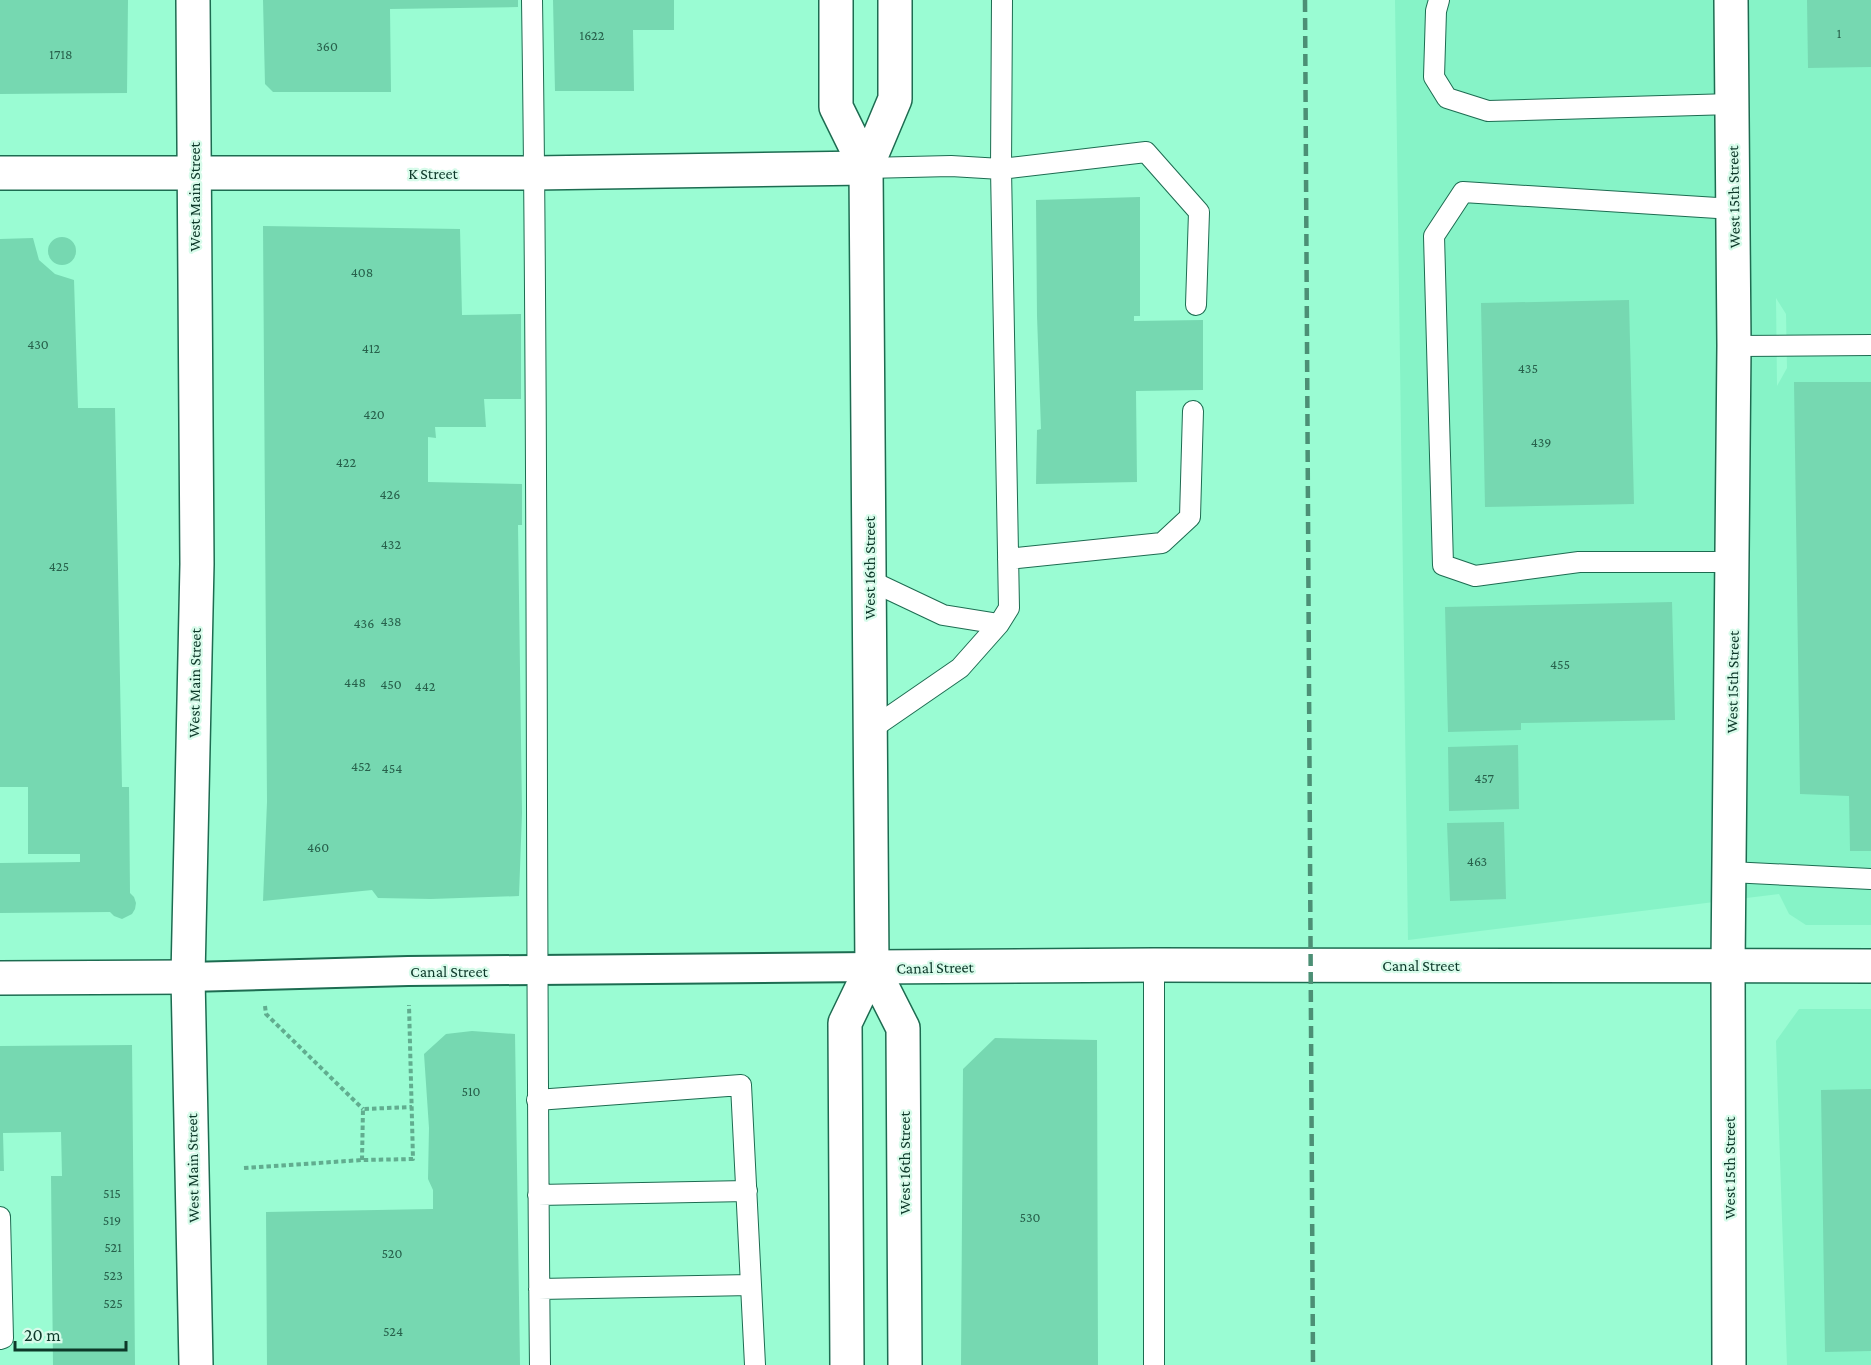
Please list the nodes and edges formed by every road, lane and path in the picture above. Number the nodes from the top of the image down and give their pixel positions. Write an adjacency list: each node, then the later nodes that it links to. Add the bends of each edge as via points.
1 (193, 0): 11 (street, West Main Street)
2 (532, 0): 13 (lane)
3 (836, 0): 9 (street, West 16th Street, via 836,107)
4 (895, 0): 9 (street, West 16th Street, via 895,99)
5 (1002, 0): 10 (lane)
6 (1439, 0): 8 (lane, via 1434,77 1447,98 1488,111)
7 (1731, 0): 8 (street, West 15th Street)
8 (1732, 104): 14 (street, West 15th Street)
9 (866, 168): 10 (lane); 13 (street, K Street); 21 (street, West 16th Street)
10 (1001, 169): 15 (lane, via 1146,152 1199,212); 19 (lane)
11 (193, 172): 12 (street, K Street); 13 (street, K Street); 33 (street, West Main Street, via 197,564)
12 (0, 173)
13 (535, 174): 31 (lane)
14 (1733, 209): 17 (street, West 15th Street); 20 (lane, via 1463,192 1434,236 1443,565 1475,576 1579,562)
15 (1196, 304)
16 (1871, 345): 17 (lane)
17 (1734, 346): 20 (street, West 15th Street)
18 (1193, 411): 19 (lane, via 1190,517 1162,543)
19 (1008, 559): 22 (lane, via 1009,608)
20 (1733, 562): 24 (street, West 15th Street)
21 (869, 580): 22 (lane, via 943,615); 23 (street, West 16th Street)
22 (999, 624): 23 (lane, via 960,668)
23 (870, 729): 29 (street, West 16th Street)
24 (1730, 872): 25 (lane); 27 (street, West 15th Street)
25 (1871, 879)
26 (1154, 965): 27 (street, Canal Street); 29 (street, Canal Street); 51 (lane)
27 (1728, 965): 28 (street, Canal Street); 52 (street, West 15th Street)
28 (1871, 966)
29 (872, 967): 31 (street, Canal Street); 49 (street, West 16th Street, via 845,1023); 50 (street, West 16th Street, via 903,1028)
30 (408, 971): 31 (street, Canal Street); 32 (street, Canal Street); 36 (path)
31 (537, 971): 35 (lane)
32 (263, 976): 33 (street, Canal Street); 37 (path, via 266,1014)
33 (188, 977): 34 (street, Canal Street); 46 (street, West Main Street)
34 (0, 978)
35 (537, 1100): 40 (lane, via 741,1085); 41 (lane)
36 (412, 1107): 37 (path); 38 (path, via 413,1159)
37 (363, 1109): 38 (path)
38 (362, 1160): 39 (path)
39 (244, 1168)
40 (747, 1191): 41 (lane); 43 (lane)
41 (538, 1195): 44 (lane)
42 (0, 1216): 45 (lane)
43 (751, 1285): 44 (lane); 48 (lane)
44 (539, 1289): 47 (lane)
45 (0, 1339)
46 (196, 1365)
47 (540, 1365)
48 (755, 1365)
49 (847, 1365)
50 (905, 1365)
51 (1154, 1365)
52 (1729, 1365)

